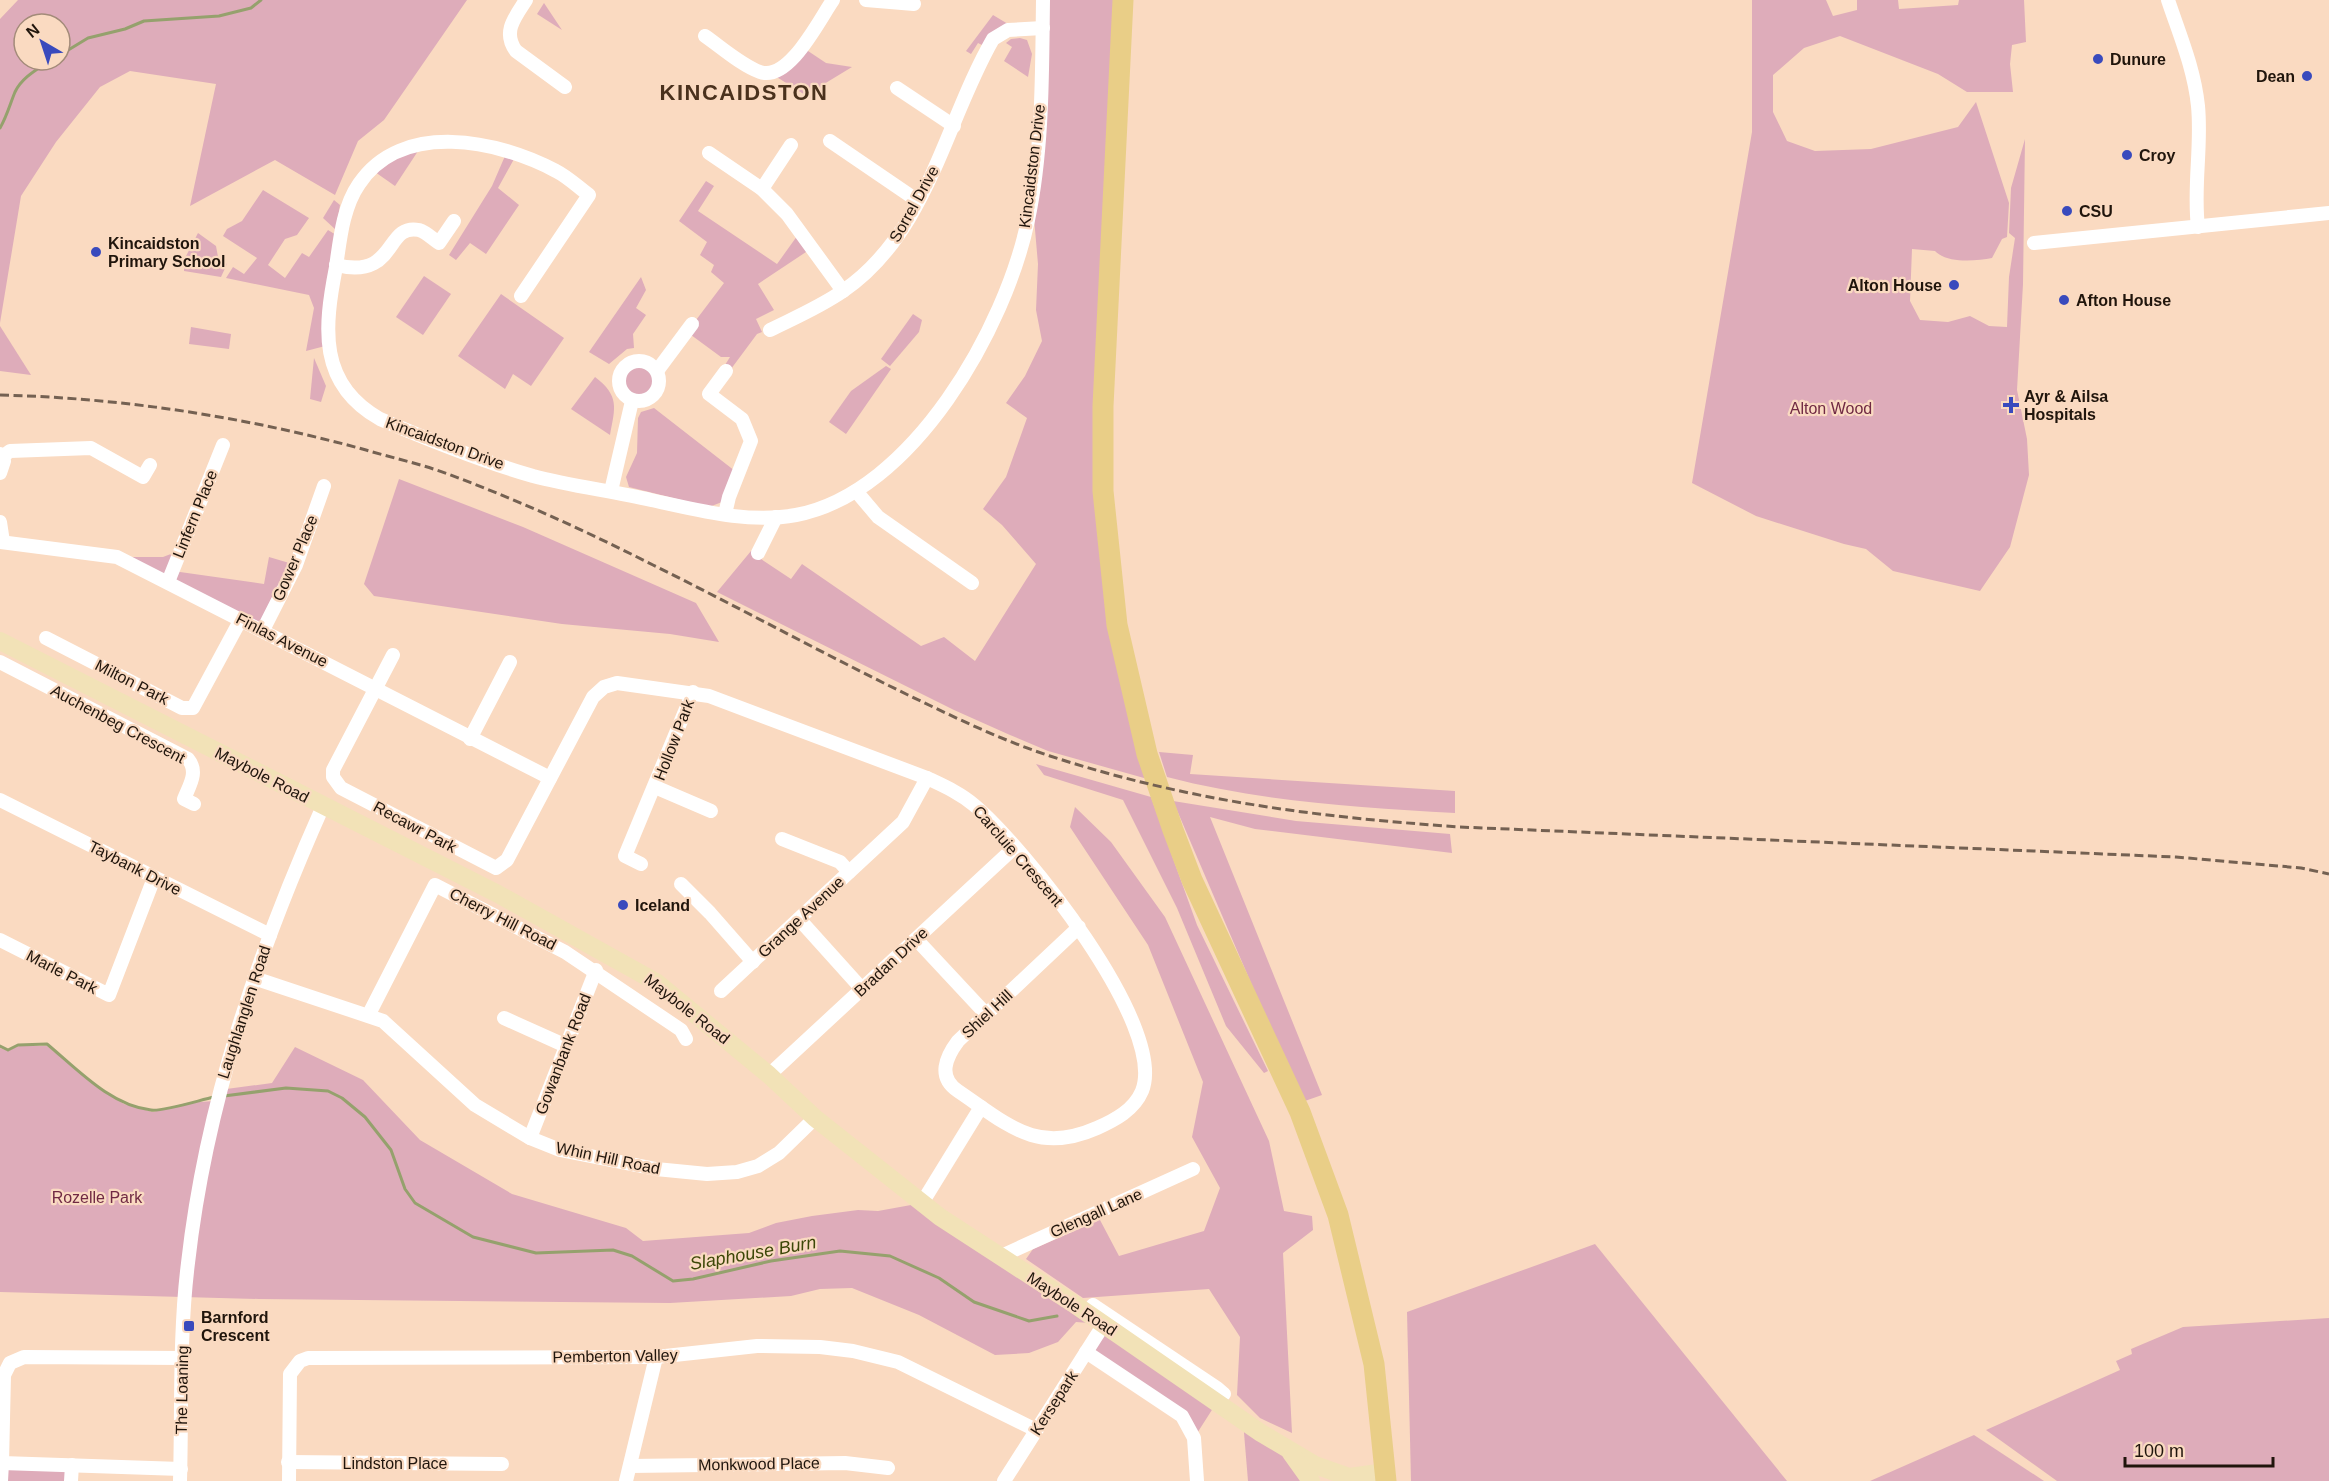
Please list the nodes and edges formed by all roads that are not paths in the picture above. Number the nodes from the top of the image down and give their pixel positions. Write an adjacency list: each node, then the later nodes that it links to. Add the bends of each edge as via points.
1 (526, 0): 10 (street, via 512,20 511,44)
2 (833, 0): 9 (street, via 792,60 772,74 760,72)
3 (866, 0): 7 (street)
4 (1043, 0): 8 (street, Kincaidston Drive)
5 (1123, 0): 105 (highway, via 1103,406 1104,491 1117,625 1147,754 1173,830 1192,880 1300,1112 1338,1215 1374,1364)
6 (2168, 0): 20 (street, via 2187,48 2198,108)
7 (914, 4)
8 (1043, 28): 12 (street, Sorrel Drive, via 1008,30 993,39); 36 (street, Kincaidston Drive, via 1033,185 1017,262 980,345 942,405 898,459)
9 (705, 36)
10 (565, 87)
11 (897, 88): 12 (street)
12 (954, 126): 17 (street, Sorrel Drive)
13 (830, 141): 17 (street)
14 (791, 145): 16 (street)
15 (709, 153): 16 (street)
16 (762, 189): 23 (street, via 787,214)
17 (918, 201): 23 (street, Sorrel Drive, via 893,244)
18 (2329, 213): 20 (street)
19 (454, 221): 22 (street, via 439,243 420,230 410,231 392,241 387,254 375,265 355,269)
20 (2198, 226): 21 (street)
21 (2034, 243)
22 (336, 265): 24 (street, Kincaidston Drive, via 348,206 360,182 381,162 412,146 449,142 512,153 558,172 589,195); 35 (street, Kincaidston Drive, via 328,310 330,358 339,380 358,404 402,428 532,476)
23 (843, 291): 26 (street, Sorrel Drive)
24 (521, 296)
25 (693, 324): 27 (street)
26 (770, 330)
27 (657, 371): 29 (street, via 655,394 645,401); 29 (street, via 642,361 630,362 621,370 619,388)
28 (726, 371): 37 (street, via 709,394 742,419 751,436)
29 (632, 400): 35 (street)
30 (223, 445): 42 (street, Linfern Place)
31 (1, 456): 32 (street, via 10,451 91,448 143,477); 33 (street)
32 (150, 465)
33 (0, 473)
34 (324, 486): 45 (street, Gower Place, via 296,565)
35 (611, 491): 37 (street, Kincaidston Drive)
36 (856, 492): 38 (street, Kincaidston Drive, via 828,506); 43 (street, via 878,517)
37 (725, 514): 38 (street, Kincaidston Drive)
38 (776, 517): 41 (street)
39 (0, 522): 40 (street)
40 (2, 542): 42 (street, Finlas Avenue, via 117,557)
41 (758, 553)
42 (168, 582): 44 (street, Finlas Avenue)
43 (972, 583)
44 (241, 619): 45 (street, Finlas Avenue); 46 (street, Milton Park, via 193,708 182,708)
45 (263, 630): 51 (street, Finlas Avenue)
46 (46, 638)
47 (0, 641): 59 (main road, Maybole Road)
48 (393, 655): 51 (street, Recawr Park)
49 (0, 662): 58 (street, Auchenbeg Crescent, via 188,759 194,772 184,800)
50 (510, 662): 53 (street)
51 (375, 688): 53 (street, Finlas Avenue); 54 (street, Recawr Park, via 333,770 336,783 489,866 496,868 507,860)
52 (693, 692): 54 (street, Carcluie Crescent, via 617,683 604,687 593,698); 55 (street, Carcluie Crescent); 56 (street, Hollow Park)
53 (470, 739): 54 (street, Finlas Avenue)
54 (550, 778)
55 (927, 778): 62 (street, Carcluie Crescent, via 974,806); 64 (street, Grange Avenue, via 903,822)
56 (655, 787): 60 (street, Hollow Park); 63 (street, Hollow Park, via 625,856)
57 (0, 800): 65 (street, Taybank Drive)
58 (194, 804)
59 (323, 806): 69 (street, Laughlanglen Road); 82 (main road, Maybole Road, via 546,919 656,982)
60 (711, 811)
61 (782, 839): 64 (street, Grange Avenue, via 840,862)
62 (1014, 848): 68 (street, Carcluie Crescent); 70 (street, Bradan Drive)
63 (641, 864)
64 (849, 872): 67 (street, Grange Avenue)
65 (154, 878): 69 (street, Taybank Drive); 71 (street, Marle Park, via 109,995)
66 (681, 884): 72 (street, Grange Avenue)
67 (799, 919): 72 (street, Grange Avenue); 75 (street)
68 (1079, 927): 78 (street, Shiel Hill); 83 (street, Carcluie Crescent, via 1119,993 1135,1029 1145,1071 1142,1091 1130,1109 1115,1120 1068,1138 1029,1137)
69 (270, 935): 74 (street, Laughlanglen Road)
70 (916, 939): 75 (street, Bradan Drive); 78 (street)
71 (0, 940)
72 (753, 962): 76 (street, Grange Avenue)
73 (596, 970): 77 (street, Cherry Hill Road, via 435,885); 80 (street, Cherry Hill Road, via 681,1030); 81 (street, Gowanbank Road)
74 (254, 978): 77 (street, Whin Hill Road); 88 (street, Laughlanglen Road, via 218,1096)
75 (862, 989): 82 (street, Bradan Drive)
76 (721, 991)
77 (369, 1014): 85 (street, Whin Hill Road, via 383,1021 475,1105)
78 (986, 1014): 83 (street, Shiel Hill, via 946,1057 944,1070 954,1089)
79 (504, 1018): 81 (street)
80 (686, 1040)
81 (564, 1045): 85 (street, Gowanbank Road)
82 (768, 1075): 84 (main road, Maybole Road)
83 (981, 1107): 87 (street)
84 (815, 1118): 85 (street, Whin Hill Road, via 779,1153 758,1166 707,1174 634,1166 560,1150); 87 (main road, Maybole Road)
85 (530, 1138)
86 (1193, 1169): 89 (street, Glengall Lane)
87 (922, 1203): 89 (main road, Maybole Road)
88 (192, 1227): 94 (street, The Loaning)
89 (999, 1257): 90 (main road, Maybole Road)
90 (1087, 1313): 91 (main road, Maybole Road); 95 (street, via 1093,1305 1216,1388 1224,1394)
91 (1104, 1324): 92 (street, Kersepark); 95 (main road, Maybole Road)
92 (1086, 1352): 96 (street, Kersepark); 111 (street, via 1182,1416 1194,1438)
93 (656, 1357): 96 (street, Pemberton Valley, via 785,1345 853,1351 898,1362); 98 (street, Pemberton Valley, via 300,1360 290,1374); 102 (street)
94 (183, 1358): 99 (street, via 17,1358 10,1362 4,1375); 104 (street, The Loaning)
95 (1217, 1402): 97 (main road, Maybole Road)
96 (1036, 1430): 110 (street, Kersepark)
97 (1287, 1448): 105 (main road, Maybole Road, via 1315,1465 1349,1477); 112 (main road, Maybole Road)
98 (288, 1462): 100 (street, Lindston Place); 108 (street, Pemberton Valley)
99 (2, 1463): 101 (street); 106 (street)
100 (502, 1464)
101 (72, 1465): 104 (street); 107 (street)
102 (630, 1466): 103 (street, Monkwood Place, via 845,1463); 109 (street)
103 (888, 1468)
104 (180, 1475)
105 (1386, 1477)
106 (1, 1481)
107 (71, 1481)
108 (289, 1481)
109 (626, 1481)
110 (1004, 1481)
111 (1197, 1481)
112 (1311, 1481)

